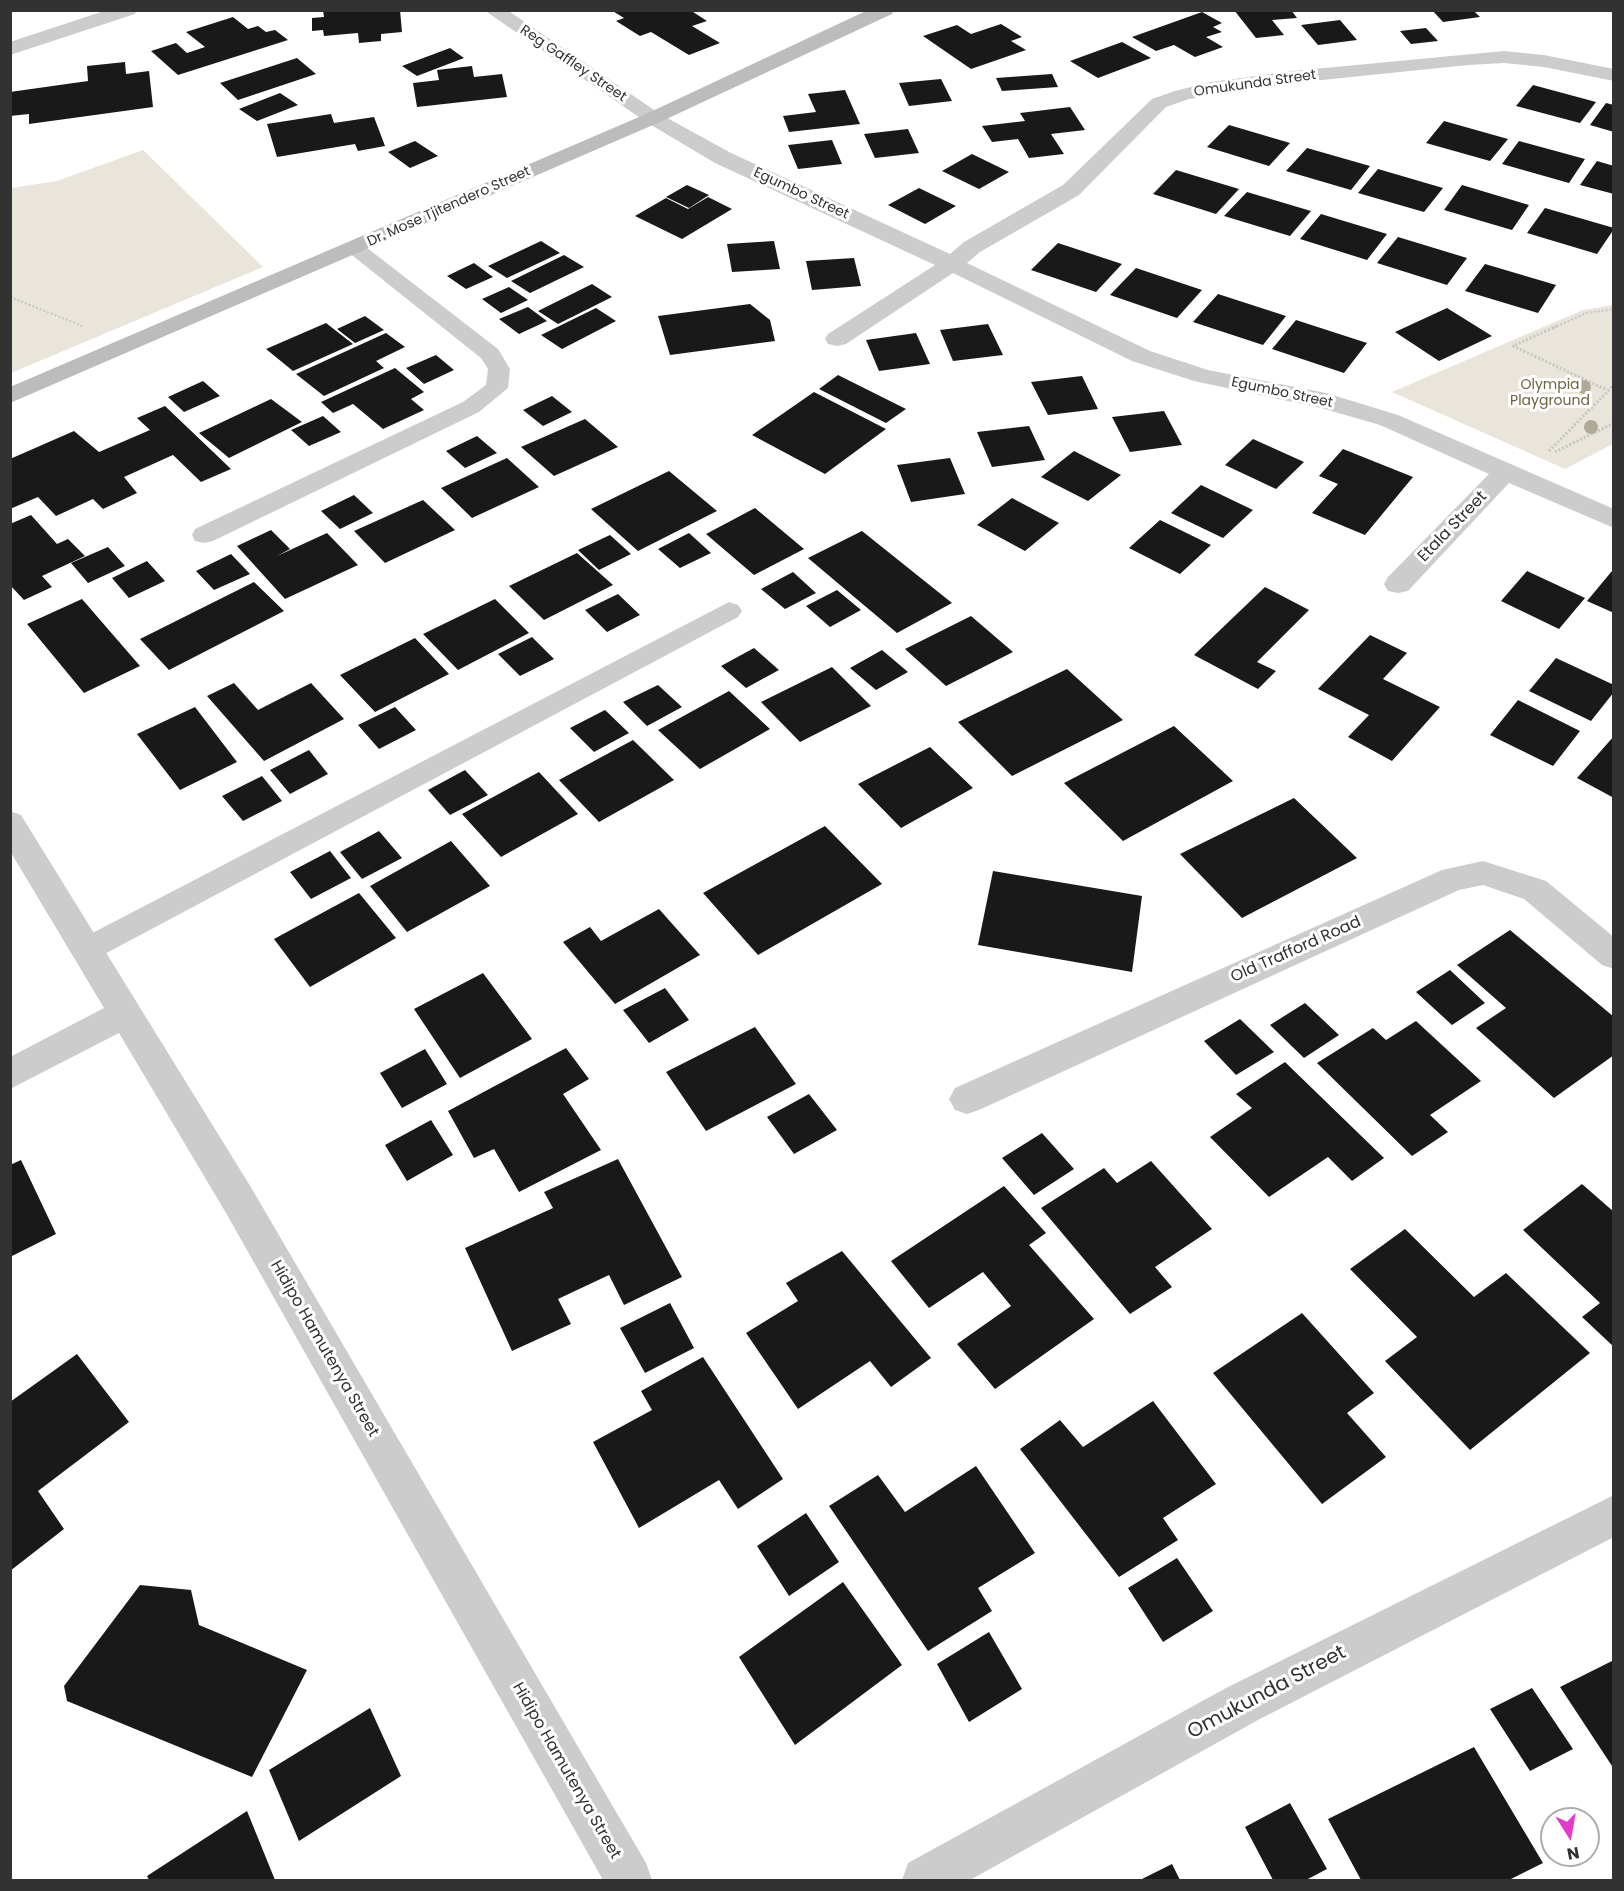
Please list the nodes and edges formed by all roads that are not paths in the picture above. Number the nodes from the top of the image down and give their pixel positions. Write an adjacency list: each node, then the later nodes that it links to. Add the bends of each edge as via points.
1 (128, 10): 4 (street)
2 (494, 10): 6 (street, Reg Gaffley Street)
3 (885, 10): 6 (street, Dr. Mose Tjitendero Street)
4 (10, 49)
5 (1612, 72): 8 (street, Omukunda Street, via 1504,57 1211,88 1182,95 1160,103 1071,190 972,247)
6 (653, 118): 7 (street, Dr. Mose Tjitendero Street); 8 (street, Egumbo Street, via 723,158)
7 (355, 248): 10 (street, Dr. Mose Tjitendero Street); 13 (lane, via 490,354 499,369 497,388 471,406)
8 (952, 264): 9 (street); 11 (street, Egumbo Street, via 1141,356 1203,376 1326,401 1389,420)
9 (837, 339)
10 (10, 396)
11 (1507, 470): 12 (street, Egumbo Street); 14 (street, Etala Street)
12 (1614, 519)
13 (204, 535)
14 (1398, 584)
15 (729, 611): 17 (lane)
16 (10, 823): 17 (street, Hidipo Hamutenya Street)
17 (88, 949): 19 (street, Hidipo Hamutenya Street)
18 (1614, 956): 21 (street, Old Trafford Road, via 1535,890 1483,873 1453,879)
19 (124, 1014): 20 (street); 23 (street, Hidipo Hamutenya Street, via 239,1202)
20 (10, 1074)
21 (967, 1099)
22 (1614, 1515): 24 (street, Omukunda Street, via 1242,1704)
23 (629, 1881)
24 (925, 1881)

